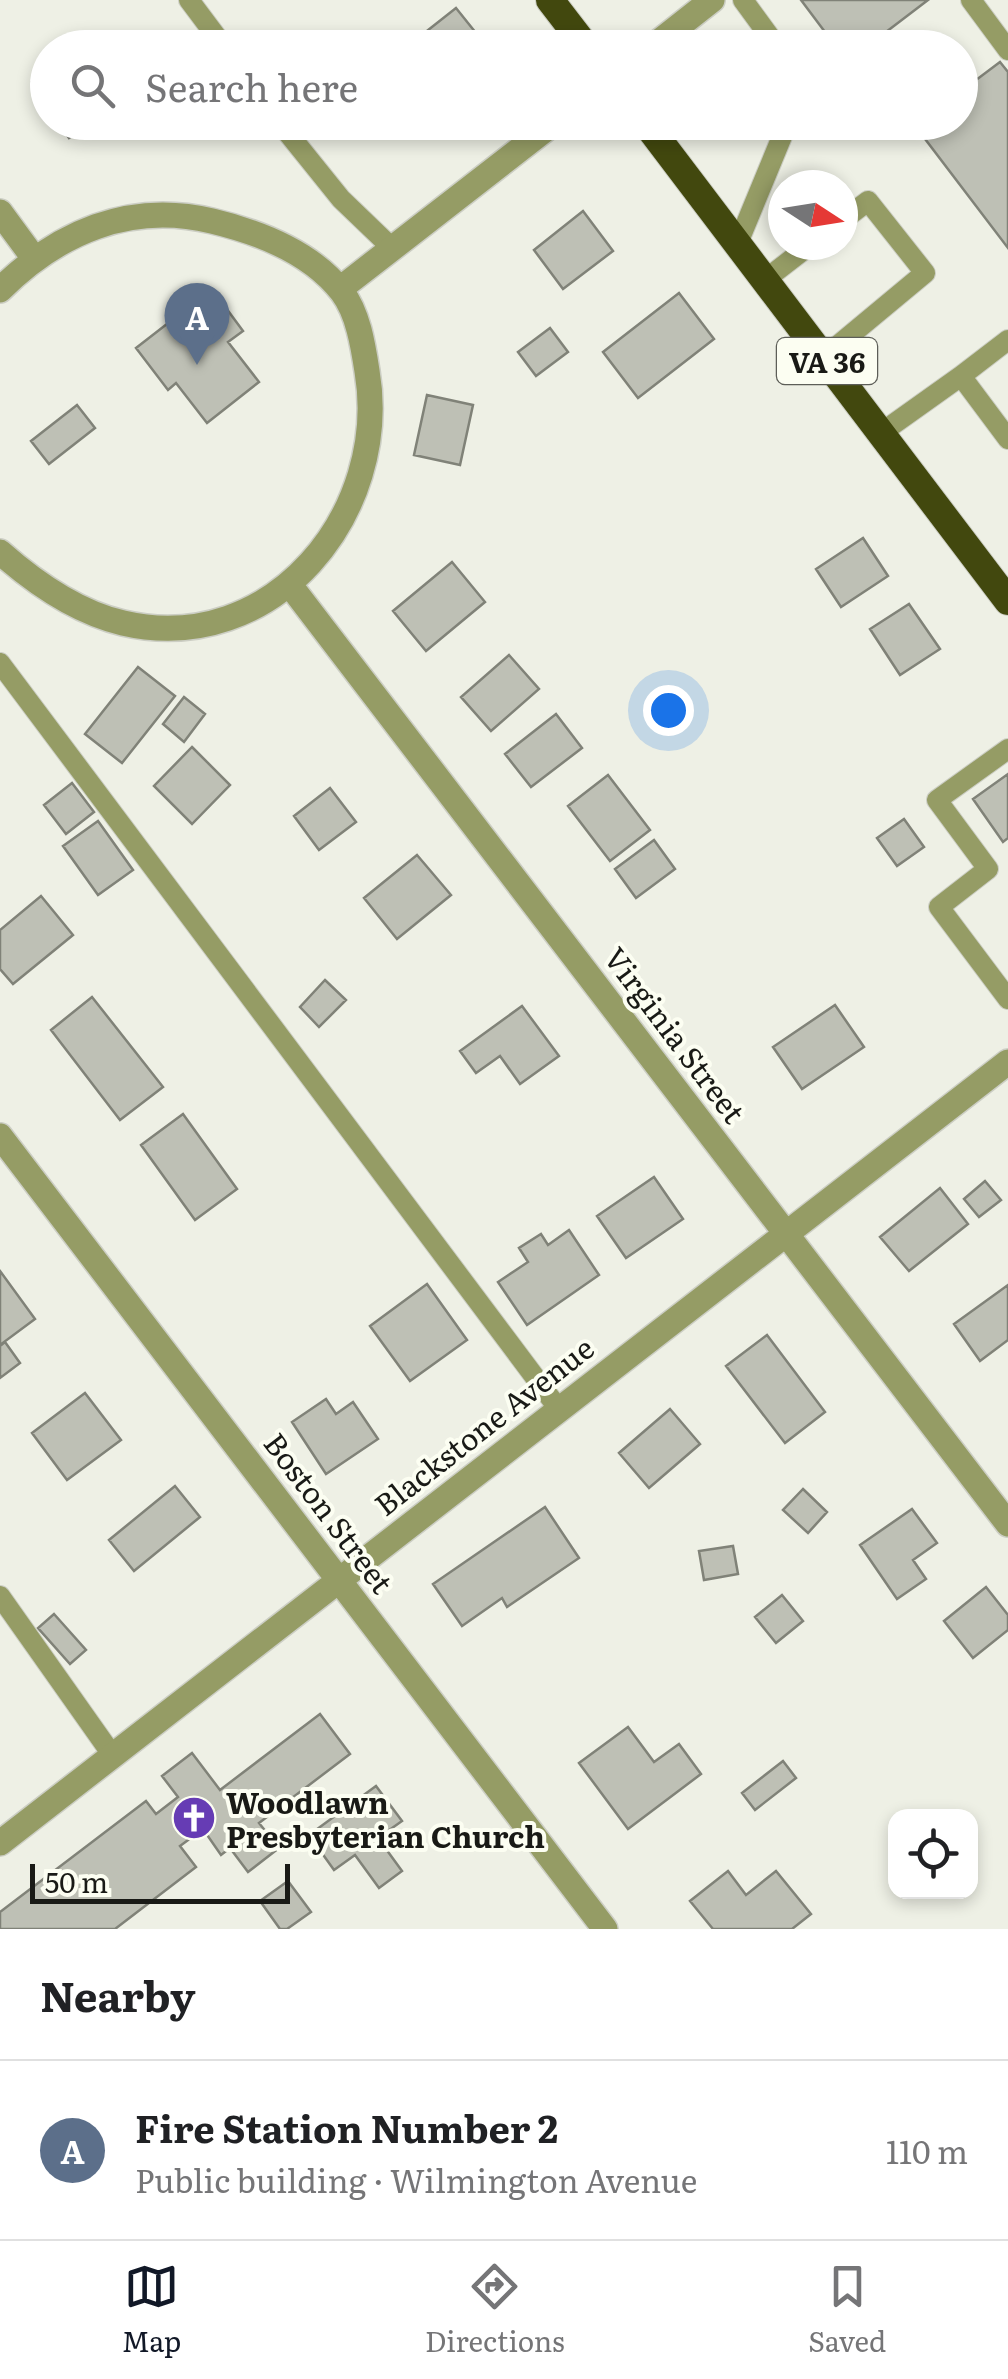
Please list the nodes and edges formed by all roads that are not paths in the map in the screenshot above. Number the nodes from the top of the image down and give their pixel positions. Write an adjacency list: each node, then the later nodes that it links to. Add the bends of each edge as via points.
1 (188, 0): 6 (lane)
2 (550, 0): 7 (highway)
3 (712, 0): 8 (street)
4 (743, 0): 9 (lane)
5 (971, 0): 10 (lane)
6 (210, 30)
7 (573, 30)
8 (674, 30)
9 (765, 30)
10 (1008, 50)
11 (293, 140): 18 (lane)
12 (532, 140): 18 (street)
13 (659, 140): 17 (highway, VA 36)
14 (780, 140): 17 (lane)
15 (858, 208): 25 (lane, via 868,200 926,273)
16 (0, 212): 19 (street)
17 (738, 242): 21 (highway, VA 36)
18 (393, 249): 23 (street)
19 (34, 257): 22 (street); 23 (street, via 103,222 202,218 280,244)
20 (791, 260): 21 (lane)
21 (766, 279): 25 (highway, VA 36)
22 (0, 290)
23 (340, 290): 30 (street, via 363,345 370,436 349,511 327,548)
24 (1008, 340): 26 (lane)
25 (824, 357): 27 (highway, VA 36)
26 (961, 376): 27 (lane); 28 (lane)
27 (881, 432): 31 (highway, VA 36)
28 (1008, 439)
29 (0, 552): 30 (street, via 32,580 124,623 211,624)
30 (290, 585): 37 (street, Virginia Street)
31 (1008, 600)
32 (0, 663): 38 (lane)
33 (1008, 749): 34 (lane, via 937,800 988,868 939,907)
34 (1008, 999)
35 (1008, 1062): 37 (street, Blackstone Avenue)
36 (0, 1136): 40 (street, Boston Street)
37 (786, 1231): 38 (street, Blackstone Avenue); 39 (street, Virginia Street)
38 (558, 1408): 40 (street, Blackstone Avenue)
39 (1008, 1524)
40 (339, 1579): 42 (street, Blackstone Avenue); 44 (street, Boston Street)
41 (0, 1596): 42 (lane)
42 (113, 1756): 43 (street, Blackstone Avenue)
43 (0, 1842)
44 (605, 1929)

